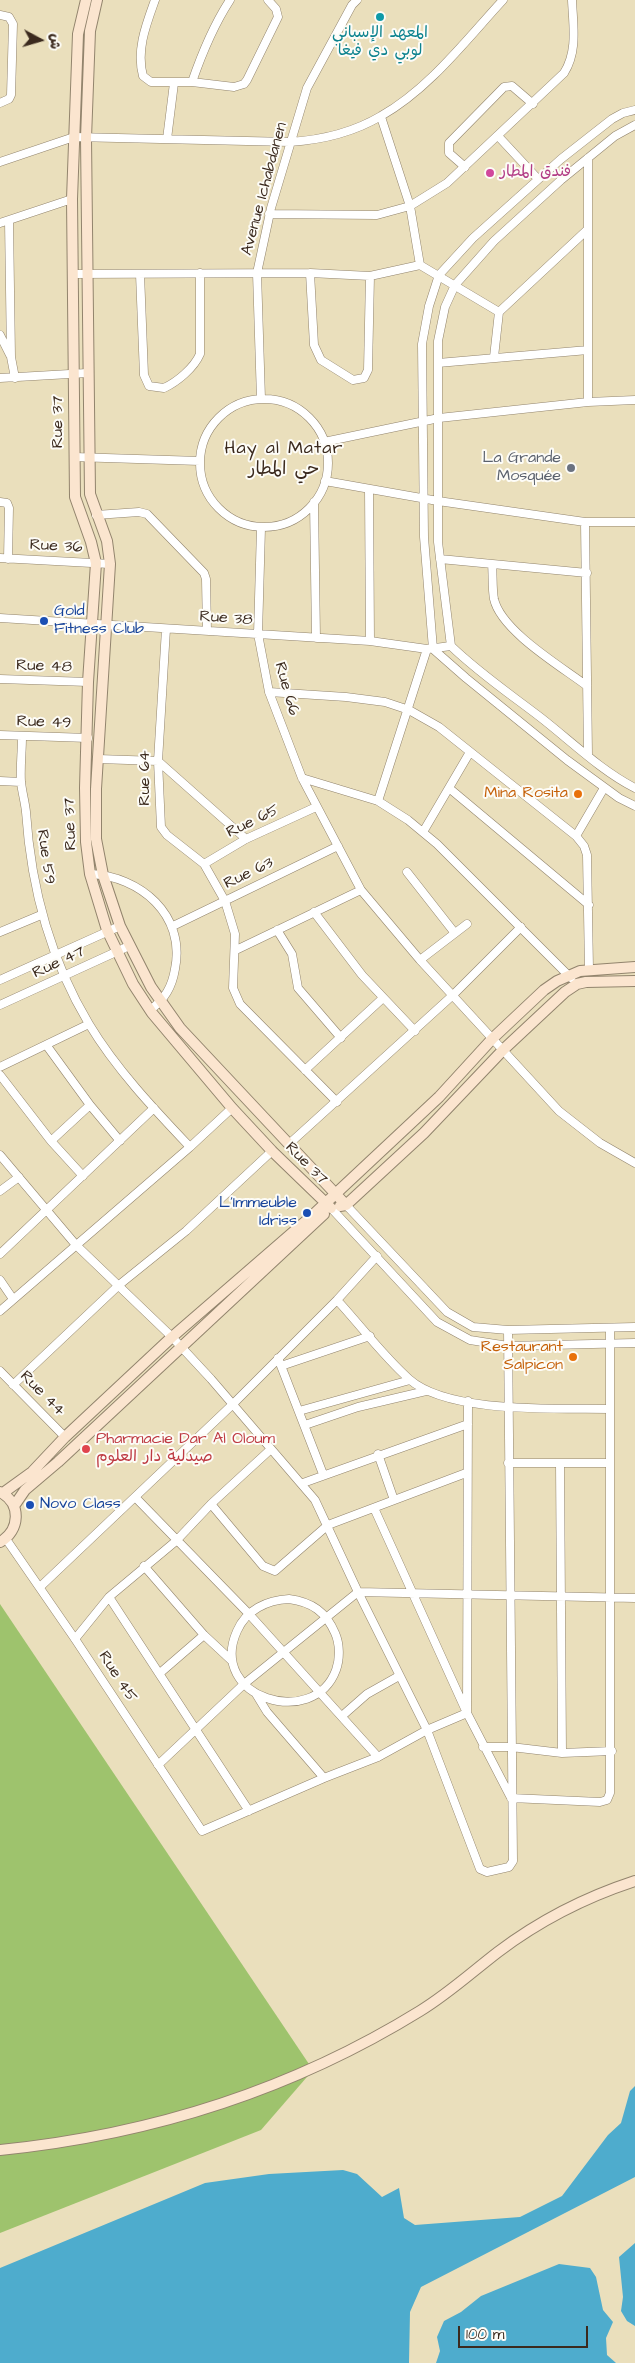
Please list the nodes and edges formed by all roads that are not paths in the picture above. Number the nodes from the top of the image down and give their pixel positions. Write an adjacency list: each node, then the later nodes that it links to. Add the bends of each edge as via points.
1 (86, 0): 18 (street, Rue 37, via 78,34)
2 (97, 0): 19 (street, Rue 37, via 90,30)
3 (154, 0): 11 (street, via 142,38 143,76 151,82)
4 (230, 0): 10 (street, via 211,34)
5 (268, 0): 10 (street, via 278,17 244,84 234,87)
6 (503, 0): 15 (street, via 406,100)
7 (572, 0): 13 (street, via 574,45 570,64)
8 (352, 2): 21 (street, Avenue Ichabdanen, via 307,88)
9 (0, 15): 12 (street, via 9,17 13,24 11,95)
10 (192, 82): 11 (street)
11 (174, 83): 20 (street)
12 (0, 104)
13 (533, 104): 17 (street); 24 (street, via 512,86 504,88 449,143 450,153)
14 (635, 110): 25 (street, via 623,112 597,129)
15 (381, 117): 21 (street, via 344,132); 27 (street)
16 (635, 125): 22 (street)
17 (498, 136): 24 (street); 25 (street)
18 (74, 137): 19 (street); 23 (street); 26 (street, Rue 37)
19 (86, 138): 20 (street); 37 (street, Rue 37)
20 (167, 139): 21 (street)
21 (290, 142): 28 (street, Avenue Ichabdanen)
22 (588, 158): 31 (street); 41 (street, via 494,242)
23 (0, 162)
24 (465, 167): 27 (street, via 447,183)
25 (538, 179): 39 (street, via 473,238)
26 (72, 198): 29 (street); 36 (street, Rue 37)
27 (410, 206): 28 (street, via 377,214); 32 (street)
28 (269, 214): 34 (street, Avenue Ichabdanen)
29 (8, 221): 30 (street); 45 (street)
30 (0, 224)
31 (587, 230): 42 (street); 44 (street)
32 (420, 264): 39 (street); 40 (street)
33 (200, 273): 34 (street); 38 (street); 38 (street, via 200,354 187,372 164,388 149,386 144,376)
34 (257, 273): 35 (street); 52 (street, Avenue Ichabdanen)
35 (310, 273): 40 (street); 40 (street, via 314,345 321,360 353,380 364,378 368,370)
36 (72, 274): 37 (street); 49 (street, Rue 37)
37 (86, 274): 38 (street); 48 (street, Rue 37)
38 (140, 274)
39 (439, 275): 41 (street); 56 (street, via 422,344)
40 (370, 276)
41 (455, 285): 42 (street); 47 (street, via 440,325)
42 (499, 312): 46 (street)
43 (0, 335): 45 (street)
44 (588, 350): 46 (street); 54 (street)
45 (11, 357): 51 (street)
46 (494, 357): 47 (street)
47 (438, 363): 55 (street)
48 (87, 373): 49 (street); 59 (street, Rue 37)
49 (74, 375): 51 (street); 58 (street, Rue 37)
50 (0, 378): 51 (street)
51 (15, 378)
52 (261, 400): 57 (street, via 277,401 299,411 316,428); 60 (street, via 242,403 212,425)
53 (635, 400): 54 (street)
54 (588, 402): 55 (street)
55 (439, 418): 56 (street); 64 (street)
56 (422, 422): 57 (street); 63 (street)
57 (324, 442): 61 (street, via 327,455)
58 (74, 457): 59 (street); 73 (street, Rue 37, via 75,497 92,542)
59 (89, 458): 60 (street); 67 (street, Rue 37, via 90,494)
60 (200, 461): 70 (street, via 202,481 210,499 224,514 241,524)
61 (325, 481): 62 (street); 66 (street)
62 (369, 489): 63 (street); 84 (street)
63 (424, 498): 64 (street); 86 (street)
64 (438, 501): 68 (street); 72 (street)
65 (0, 502): 71 (street, via 7,503 10,508)
66 (314, 502): 70 (street, via 291,522); 83 (street)
67 (96, 515): 74 (street, Rue 37, via 107,541); 81 (street, via 147,514 199,566 206,579)
68 (585, 522): 69 (street); 76 (street)
69 (635, 522)
70 (261, 528): 82 (street, Rue 66)
71 (4, 559): 73 (street, Rue 36)
72 (440, 559): 75 (street); 85 (street)
73 (96, 563): 74 (street, Rue 36); 78 (street, Rue 37)
74 (110, 564): 79 (street, Rue 37)
75 (492, 564): 76 (street); 89 (street, via 494,601 509,626)
76 (587, 573): 89 (street)
77 (0, 618): 78 (street, Rue 38)
78 (91, 624): 79 (street, Rue 38); 88 (street, Rue 37)
79 (106, 625): 80 (street, Rue 38); 97 (street, Rue 37)
80 (166, 629): 81 (street, Rue 38); 98 (street, Rue 64)
81 (207, 631): 82 (street, Rue 38)
82 (258, 634): 83 (street, Rue 38); 90 (street, Rue 66)
83 (316, 638): 84 (street, Rue 38)
84 (370, 641): 86 (street, Rue 38)
85 (450, 646): 86 (street, Rue 38); 96 (street)
86 (430, 649): 91 (street); 103 (street)
87 (0, 679): 88 (street, Rue 48)
88 (88, 682): 94 (street, Rue 37)
89 (587, 686): 96 (street)
90 (269, 692): 91 (street, via 375,701); 99 (street, Rue 66)
91 (409, 710): 95 (street, via 439,727); 105 (street)
92 (0, 735): 93 (street, Rue 49)
93 (22, 737): 94 (street, Rue 49); 101 (street, Rue 59)
94 (88, 738): 114 (street, Rue 37, via 84,818)
95 (470, 752): 102 (street); 109 (street)
96 (588, 756): 104 (street)
97 (98, 758): 98 (street); 115 (street, Rue 37, via 96,839)
98 (158, 761): 110 (street); 112 (street, Rue 64, via 162,829)
99 (302, 778): 105 (street); 107 (street, Rue 66)
100 (0, 782): 101 (street)
101 (21, 782): 120 (street, Rue 59, via 29,849)
102 (449, 788): 108 (street); 118 (street)
103 (604, 788): 106 (street); 109 (street)
104 (635, 788)
105 (378, 801): 108 (street)
106 (635, 806)
107 (316, 807): 110 (street, Rue 65); 111 (street, Rue 66)
108 (423, 832): 124 (street)
109 (576, 836): 118 (street, via 587,855)
110 (246, 839): 112 (street, Rue 65)
111 (338, 846): 116 (street, Rue 66); 117 (street, Rue 63)
112 (204, 864): 117 (street, Rue 64)
113 (407, 872): 128 (street)
114 (90, 874): 115 (street); 125 (street, Rue 37)
115 (103, 875): 122 (street, Rue 37); 123 (street, via 151,897)
116 (361, 890): 119 (street); 133 (street, Rue 66)
117 (225, 900): 123 (street, Rue 63); 130 (street, Rue 64, via 233,923)
118 (589, 906): 135 (street)
119 (314, 912): 126 (street); 142 (street)
120 (42, 915): 127 (street); 132 (street, Rue 59)
121 (467, 924): 128 (street)
122 (120, 926): 125 (street, Rue 47); 129 (street, Rue 37)
123 (173, 926): 143 (street, via 177,945 176,966)
124 (521, 927): 136 (street); 141 (street)
125 (107, 930): 131 (street, Rue 37); 132 (street, Rue 47)
126 (277, 930): 130 (street); 148 (street, via 292,954 298,988)
127 (0, 932)
128 (454, 932): 133 (street)
129 (129, 946): 131 (street, Rue 47); 143 (street, Rue 37)
130 (236, 950): 153 (street, Rue 64, via 233,983 236,997)
131 (117, 952): 137 (street, Rue 47); 145 (street, Rue 37)
132 (54, 955): 137 (street, Rue 59); 138 (street, Rue 47)
133 (420, 960): 141 (street, Rue 66)
134 (635, 967): 135 (street)
135 (589, 969): 136 (street)
136 (569, 975): 140 (street); 149 (street, via 544,990)
137 (64, 976): 144 (street, Rue 47); 146 (street, Rue 59)
138 (0, 980)
139 (635, 981): 140 (street)
140 (576, 984): 151 (street)
141 (453, 995): 147 (street); 149 (street, Rue 66)
142 (383, 998): 147 (street); 148 (street)
143 (161, 1002): 145 (street); 161 (street, Rue 37, via 207,1059)
144 (0, 1005)
145 (150, 1010): 158 (street, Rue 37)
146 (89, 1024): 150 (street); 157 (street, Rue 59)
147 (415, 1031): 155 (street)
148 (341, 1038): 153 (street)
149 (493, 1038): 151 (street, Rue 66); 169 (street, via 439,1097)
150 (47, 1046): 152 (street); 156 (street)
151 (504, 1050): 165 (street, Rue 66, via 559,1111 580,1129); 170 (street, via 424,1133)
152 (0, 1067)
153 (305, 1070): 155 (street, Rue 64)
154 (0, 1075): 159 (street)
155 (337, 1102): 161 (street)
156 (90, 1106): 159 (street); 160 (street)
157 (154, 1108): 160 (street); 162 (street, Rue 59)
158 (232, 1108): 162 (street); 163 (street, Rue 37)
159 (51, 1141): 166 (street)
160 (120, 1141): 166 (street)
161 (289, 1144): 169 (street, Rue 37)
162 (190, 1147): 173 (street)
163 (272, 1151): 171 (street, Rue 37); 177 (street, via 186,1231)
164 (0, 1155): 167 (street)
165 (635, 1163)
166 (83, 1176): 172 (street)
167 (18, 1177): 168 (street); 172 (street)
168 (0, 1191)
169 (335, 1194): 170 (street, Rue 37); 171 (street)
170 (346, 1205): 171 (street); 181 (street, Rue 37)
171 (328, 1206): 175 (street, Rue 37); 187 (street); 191 (street)
172 (46, 1210): 173 (street); 174 (street)
173 (76, 1245): 177 (street); 178 (street)
174 (0, 1254)
175 (376, 1256): 179 (street); 182 (street, Rue 37)
176 (0, 1280): 178 (street)
177 (119, 1285): 187 (street); 195 (street)
178 (13, 1299): 180 (street)
179 (337, 1300): 186 (street); 192 (street)
180 (0, 1311)
181 (447, 1312): 182 (street); 185 (street, Rue 37, via 473,1327)
182 (437, 1322): 190 (street, Rue 37, via 470,1340)
183 (635, 1327): 184 (street, Rue 37)
184 (610, 1328): 185 (street, Rue 37); 189 (street)
185 (508, 1330): 190 (street)
186 (370, 1336): 192 (street); 194 (street)
187 (172, 1338): 191 (street); 206 (street)
188 (635, 1343): 189 (street, Rue 37)
189 (610, 1345): 190 (street, Rue 37); 202 (street)
190 (508, 1346): 201 (street)
191 (181, 1347): 199 (street); 219 (street, via 25,1490)
192 (279, 1362): 199 (street); 203 (street)
193 (0, 1371): 195 (street, Rue 44)
194 (410, 1380): 196 (street); 197 (street)
195 (13, 1385): 206 (street, Rue 44)
196 (426, 1391): 198 (street, via 449,1400); 200 (street)
197 (354, 1395): 200 (street); 203 (street)
198 (468, 1401): 201 (street); 205 (street)
199 (233, 1404): 207 (street); 216 (street)
200 (358, 1407): 204 (street)
201 (509, 1407): 202 (street); 210 (street)
202 (610, 1409): 209 (street)
203 (299, 1410): 204 (street)
204 (305, 1424): 213 (street)
205 (468, 1424): 208 (street); 212 (street)
206 (65, 1437): 215 (street, via 32,1472)
207 (272, 1449): 214 (street); 218 (street)
208 (378, 1454): 213 (street); 217 (street)
209 (610, 1462): 211 (street); 232 (street)
210 (508, 1463): 211 (street); 229 (street)
211 (560, 1464): 230 (street)
212 (466, 1473): 217 (street); 228 (street)
213 (323, 1474): 214 (street)
214 (303, 1483): 221 (street)
215 (1, 1493): 219 (street)
216 (135, 1497): 223 (street); 225 (street)
217 (394, 1500): 220 (street)
218 (211, 1504): 221 (street, via 236,1537 266,1568 273,1571); 223 (street)
219 (14, 1506): 222 (street, via 14,1530)
220 (374, 1508): 221 (street); 227 (street)
221 (328, 1525): 226 (street)
222 (3, 1541): 225 (street, Rue 45)
223 (176, 1541): 224 (street); 234 (street)
224 (144, 1566): 231 (street); 236 (street)
225 (40, 1587): 237 (street, Rue 45)
226 (358, 1592): 227 (street); 235 (street); 241 (street)
227 (412, 1593): 228 (street); 245 (street)
228 (467, 1593): 229 (street); 245 (street)
229 (510, 1594): 230 (street); 250 (street)
230 (561, 1595): 232 (street); 252 (street)
231 (109, 1596): 237 (street); 240 (street)
232 (612, 1597): 233 (street); 251 (street)
233 (635, 1598)
234 (250, 1614): 235 (street, via 268,1602 289,1599 310,1604); 238 (street); 239 (street, via 242,1621 235,1636)
235 (327, 1617): 238 (street); 243 (street, via 336,1636 339,1657 333,1678)
236 (204, 1635): 239 (street); 240 (street)
237 (76, 1639): 254 (street, Rue 45)
238 (282, 1651): 242 (street); 243 (street)
239 (232, 1661): 242 (street)
240 (160, 1673): 247 (street)
241 (399, 1676): 246 (street, via 367,1694); 248 (street)
242 (244, 1684): 244 (street); 247 (street)
243 (320, 1690): 244 (street, via 305,1699 288,1702); 246 (street)
244 (256, 1694): 255 (street, via 267,1712)
245 (467, 1714): 248 (street); 249 (street)
246 (342, 1716): 253 (street)
247 (196, 1728): 254 (street); 257 (street)
248 (427, 1730): 253 (street); 256 (street, via 483,1872 512,1866)
249 (483, 1747): 250 (street); 256 (street)
250 (512, 1747): 252 (street); 256 (street)
251 (612, 1751): 252 (street); 256 (street, via 611,1790 607,1800)
252 (562, 1753)
253 (378, 1757): 255 (street)
254 (158, 1765): 257 (street, Rue 45, via 202,1831)
255 (324, 1778): 257 (street)
256 (512, 1798)
257 (249, 1811)
258 (635, 1881): 259 (street, via 590,1898 543,1922 420,2011 283,2082 216,2106 138,2128)
259 (0, 2150)

